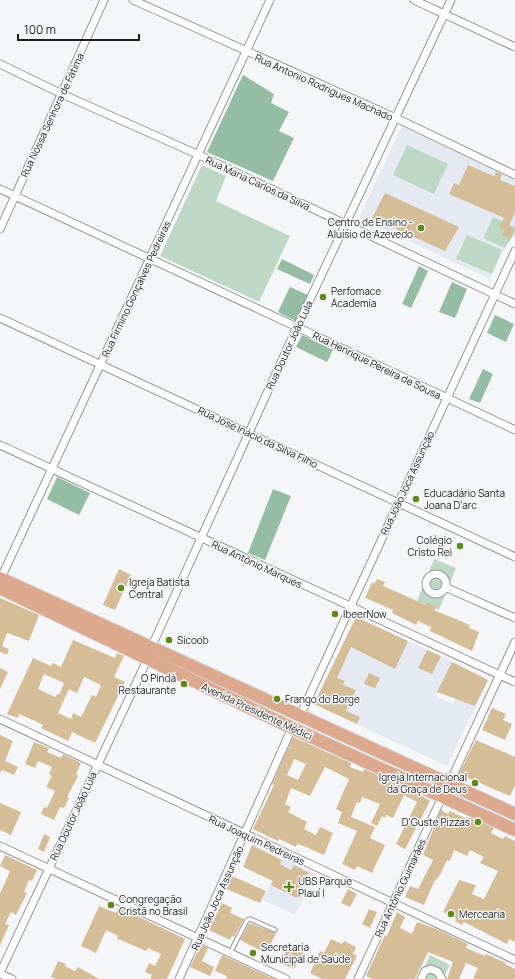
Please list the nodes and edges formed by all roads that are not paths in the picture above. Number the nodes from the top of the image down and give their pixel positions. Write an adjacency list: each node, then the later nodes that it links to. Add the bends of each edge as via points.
1 (104, 0): 10 (street, Rua Nossa Senhora de Fátima)
2 (133, 0): 8 (street, Rua Antonio Rodrigues Machado)
3 (270, 0): 8 (street, Rua Firmino Gonçalves Pedreiras)
4 (414, 0): 6 (street)
5 (451, 0): 6 (street, Rua Doutor João Lula)
6 (445, 14): 7 (street); 11 (street, Rua Doutor João Lula)
7 (515, 47)
8 (245, 52): 11 (street, Rua Antonio Rodrigues Machado); 12 (street, Rua Firmino Gonçalves Pedreiras)
9 (0, 64): 10 (street, Rua Maria Carlos da Silva)
10 (62, 94): 12 (street, Rua Maria Carlos da Silva); 15 (street, Rua Nossa Senhora de Fátima)
11 (396, 118): 13 (street, Rua Antonio Rodrigues Machado); 16 (street, Rua Doutor João Lula)
12 (198, 155): 16 (street, Rua Maria Carlos da Silva); 19 (street, Rua Firmino Gonçalves Pedreiras)
13 (515, 175)
14 (0, 189): 15 (street, Rua Henrique Pereira de Sousa)
15 (15, 196): 17 (street, Rua Nossa Senhora de Fátima); 19 (street, Rua Henrique Pereira de Sousa)
16 (347, 224): 20 (street, Rua Maria Carlos da Silva); 23 (street, Rua Doutor João Lula)
17 (0, 229)
18 (515, 251): 20 (street, Rua João Joca Assunção)
19 (150, 259): 23 (street, Rua Henrique Pereira de Sousa); 24 (street, Rua Firmino Gonçalves Pedreiras)
20 (494, 295): 21 (street, Rua Maria Carlos da Silva); 25 (street, Rua João Joca Assunção)
21 (515, 304)
22 (0, 318): 24 (street, Rua José Inácio da Silva Filho)
23 (297, 327): 25 (street, Rua Henrique Pereira de Sousa); 27 (street, Rua Doutor João Lula)
24 (100, 364): 27 (street, Rua José Inácio da Silva Filho); 29 (street, Rua Firmino Gonçalves Pedreiras)
25 (446, 398): 26 (street, Rua Henrique Pereira de Sousa); 30 (street, Rua João Joca Assunção)
26 (515, 430)
27 (248, 433): 30 (street, Rua José Inácio da Silva Filho); 31 (street, Rua Doutor João Lula)
28 (0, 445): 29 (street, Rua Antônio Marques)
29 (51, 470): 31 (street, Rua Antônio Marques); 33 (street, Rua Firmino Gonçalves Pedreiras)
30 (398, 503): 32 (street, Rua José Inácio da Silva Filho); 35 (street, Rua João Joca Assunção)
31 (202, 538): 35 (street, Rua Antônio Marques); 39 (street, Rua Doutor João Lula)
32 (515, 557)
33 (1, 585): 37 (main road, Avenida Presidente Médici)
34 (445, 587): 36 (street)
35 (351, 606): 41 (street, Rua Antônio Marques); 43 (street, Rua João Joca Assunção)
36 (515, 618)
37 (75, 620): 39 (main road, Avenida Presidente Médici); 40 (main road, Avenida Presidente Médici)
38 (515, 642): 41 (street)
39 (151, 648): 43 (main road, Avenida Presidente Médici)
40 (146, 660): 45 (main road, Avenida Presidente Médici); 48 (street, Rua Doutor João Lula)
41 (500, 675): 42 (street, Rua Antônio Marques); 49 (street)
42 (515, 682)
43 (300, 716): 46 (main road, Avenida Presidente Médici)
44 (0, 719): 48 (street, Rua Joaquim Pedreiras)
45 (292, 728): 47 (main road, Avenida Presidente Médici); 53 (street, Rua João Joca Assunção)
46 (358, 742): 47 (main road); 49 (main road, Avenida Presidente Médici)
47 (352, 756): 50 (main road, Avenida Presidente Médici)
48 (97, 766): 53 (street, Rua Joaquim Pedreiras); 55 (street, Rua Doutor João Lula)
49 (449, 784): 51 (main road, Avenida Presidente Médici)
50 (442, 797): 52 (main road, Avenida Presidente Médici); 56 (street, Rua Antônio Guimarães)
51 (515, 814)
52 (515, 830)
53 (245, 834): 56 (street, Rua Joaquim Pedreiras); 58 (street, Rua João Joca Assunção)
54 (0, 846): 55 (street)
55 (49, 868): 58 (street); 61 (street, Rua Doutor João Lula)
56 (393, 903): 60 (street, Rua Joaquim Pedreiras); 65 (street, Rua Antônio Guimarães)
57 (275, 930): 59 (lane, via 247,920)
58 (198, 939): 59 (street); 63 (street, Rua João Joca Assunção)
59 (230, 953): 64 (street)
60 (515, 960)
61 (0, 973): 62 (street)
62 (12, 979)
63 (179, 979)
64 (286, 979)
65 (358, 979)
66 (421, 979): 67 (street, via 425,971 432,970 438,972)
67 (442, 979)

